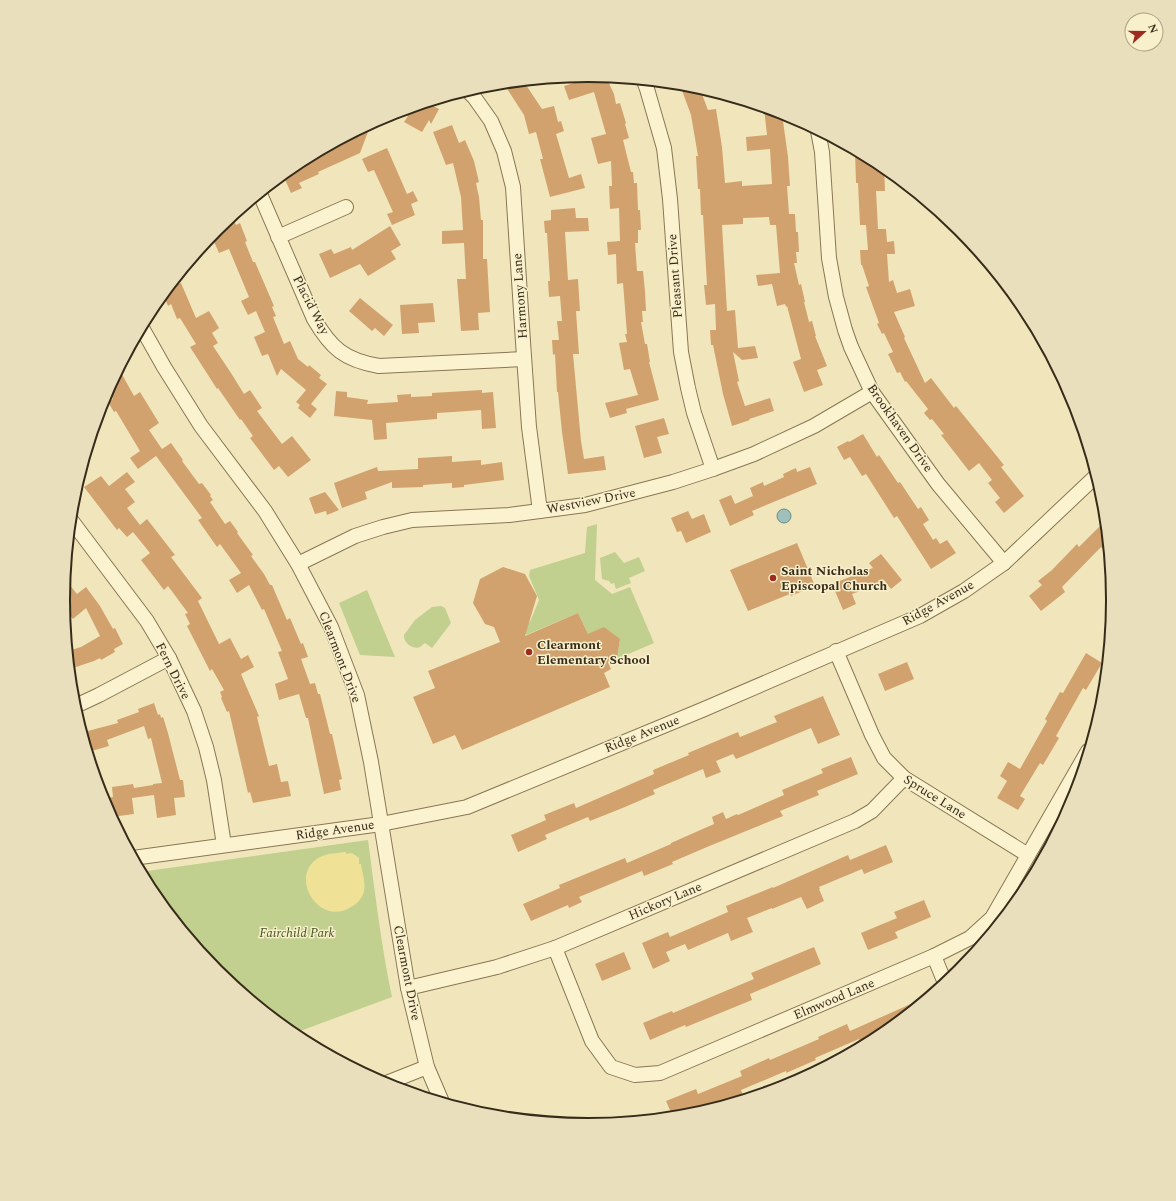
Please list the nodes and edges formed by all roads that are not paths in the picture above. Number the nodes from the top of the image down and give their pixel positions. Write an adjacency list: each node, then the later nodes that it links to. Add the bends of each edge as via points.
1 (646, 86): 10 (street, Pleasant Drive, via 664,148 681,352 694,413)
2 (472, 96): 8 (street, Harmony Lane, via 491,121 504,151 513,187)
3 (819, 137): 9 (street, Brookhaven Drive, via 829,258 836,298 845,330)
4 (262, 199): 6 (street, Placid Way)
5 (346, 207): 6 (street)
6 (278, 237): 8 (street, Placid Way, via 314,319 324,336 346,355 379,366)
7 (145, 332): 15 (street, Clearmont Drive, via 201,426 265,511)
8 (524, 359): 12 (street, Harmony Lane)
9 (872, 392): 10 (street, Westview Drive, via 814,426); 14 (street, Brookhaven Drive, via 938,484)
10 (713, 470): 12 (street, Westview Drive, via 585,505)
11 (1091, 480): 14 (street, Ridge Avenue)
12 (540, 511): 15 (street, Westview Drive, via 412,520 355,536)
13 (75, 526): 17 (street, Fern Drive, via 147,621)
14 (1004, 563): 16 (street, Ridge Avenue, via 964,591 920,616)
15 (298, 564): 21 (street, Clearmont Drive, via 331,627 357,695)
16 (836, 652): 20 (street, Spruce Lane, via 884,758); 21 (street, Ridge Avenue, via 467,807)
17 (169, 658): 18 (street); 22 (street, Fern Drive, via 194,711 206,746)
18 (80, 703)
19 (1079, 766): 23 (street, Elmwood Lane)
20 (904, 778): 23 (street, Spruce Lane); 25 (street, Hickory Lane, via 872,811 855,821)
21 (381, 824): 22 (street, Ridge Avenue); 28 (street, Clearmont Drive)
22 (224, 845): 24 (street, Ridge Avenue)
23 (1028, 855): 26 (street, Elmwood Lane, via 992,918 970,938)
24 (138, 857)
25 (555, 948): 26 (street, Elmwood Lane, via 592,1041 611,1067 635,1075 660,1072); 28 (street, Hickory Lane, via 497,967)
26 (934, 956): 27 (street)
27 (943, 978)
28 (408, 988): 29 (street, Clearmont Drive)
29 (427, 1067): 30 (street); 31 (street, Clearmont Drive)
30 (393, 1080)
31 (440, 1097)

